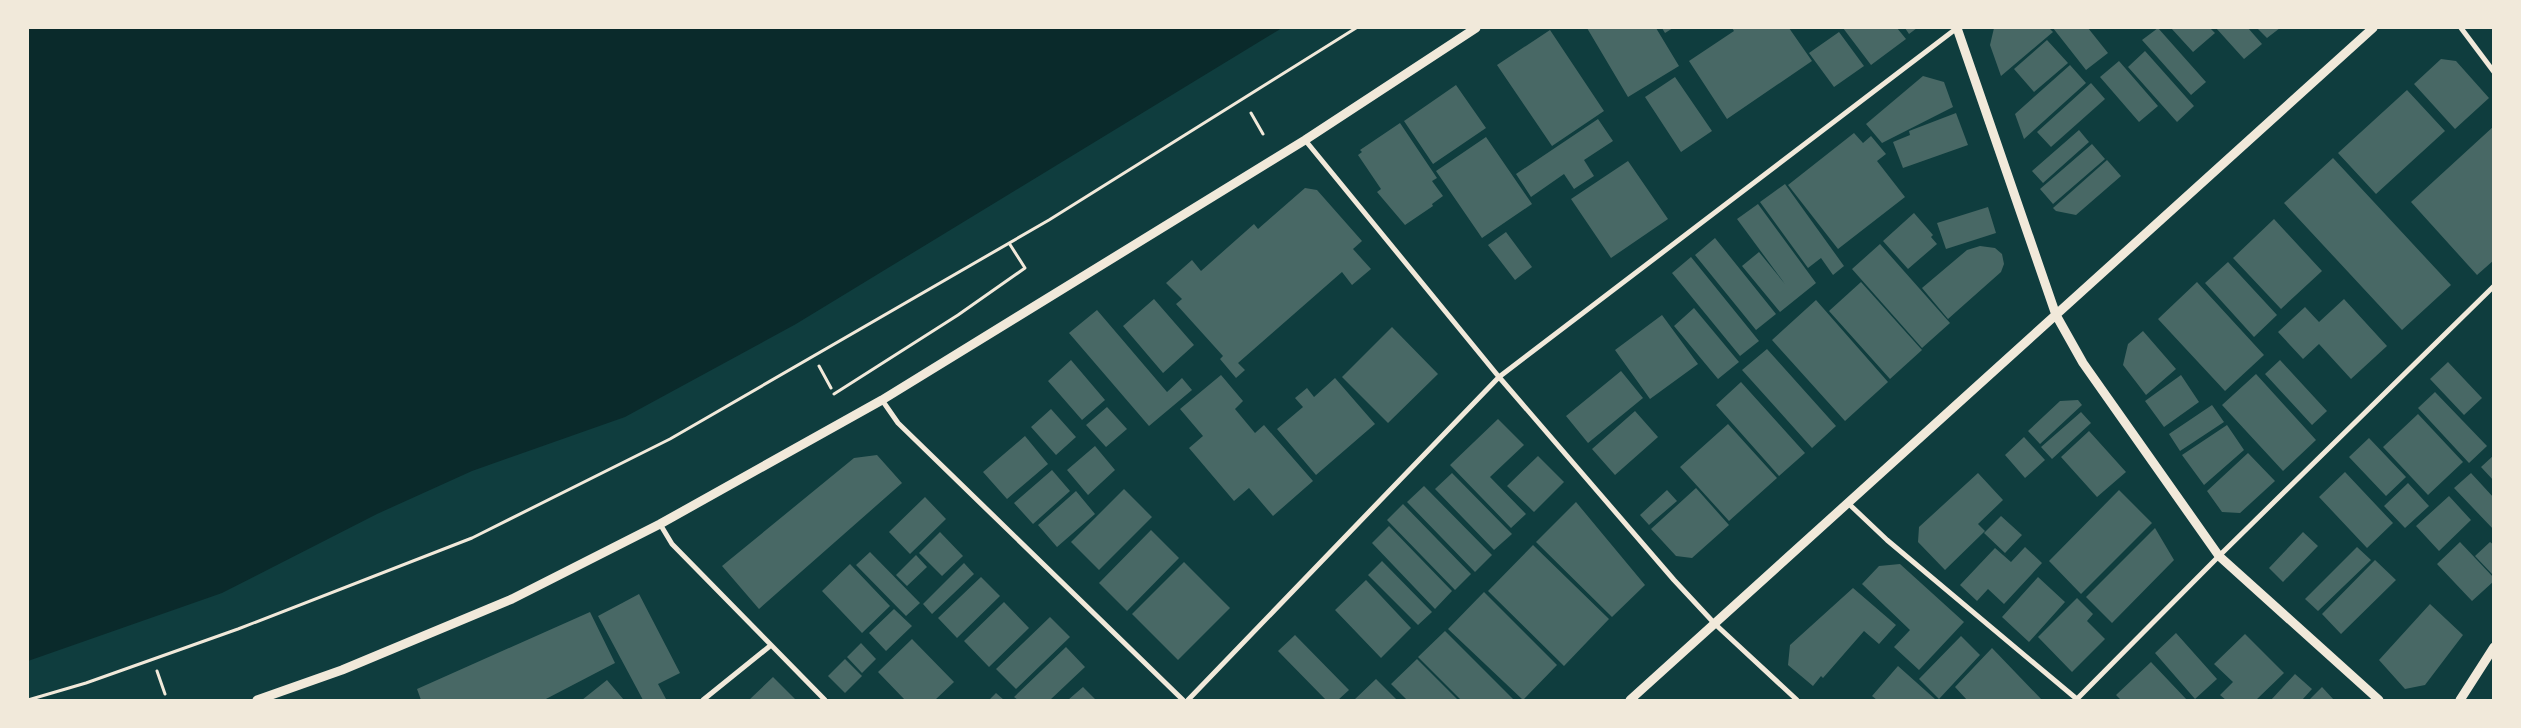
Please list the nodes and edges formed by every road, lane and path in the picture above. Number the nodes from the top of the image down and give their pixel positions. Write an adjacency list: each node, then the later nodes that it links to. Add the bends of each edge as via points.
1 (1356, 28): 10 (path)
2 (1476, 28): 9 (street)
3 (1957, 28): 12 (street); 14 (street)
4 (2373, 28): 12 (street)
5 (2462, 28): 6 (street)
6 (2494, 72)
7 (1250, 113): 8 (path)
8 (1262, 134)
9 (1305, 140): 14 (street); 17 (street)
10 (1010, 243): 16 (path, via 1025,268); 26 (path, via 670,439 472,538 228,632 86,683)
11 (2494, 286): 20 (street)
12 (2056, 315): 18 (street); 20 (street, via 2083,363)
13 (819, 366): 15 (path)
14 (1499, 377): 21 (street); 31 (street)
15 (831, 388)
16 (834, 394)
17 (882, 400): 19 (street); 30 (street, via 898,423)
18 (1849, 504): 21 (street, via 1738,600); 34 (street, via 1887,540)
19 (660, 524): 22 (street, via 672,544); 27 (street, via 512,599 342,670)
20 (2219, 556): 34 (street); 35 (street)
21 (1715, 624): 32 (street); 33 (street)
22 (770, 646): 28 (street); 29 (street)
23 (2494, 647): 36 (street)
24 (157, 671): 25 (path)
25 (165, 694)
26 (28, 700)
27 (257, 700)
28 (703, 700)
29 (825, 700)
30 (1183, 700)
31 (1188, 700)
32 (1630, 700)
33 (1797, 700)
34 (2077, 700)
35 (2379, 700)
36 (2460, 700)

